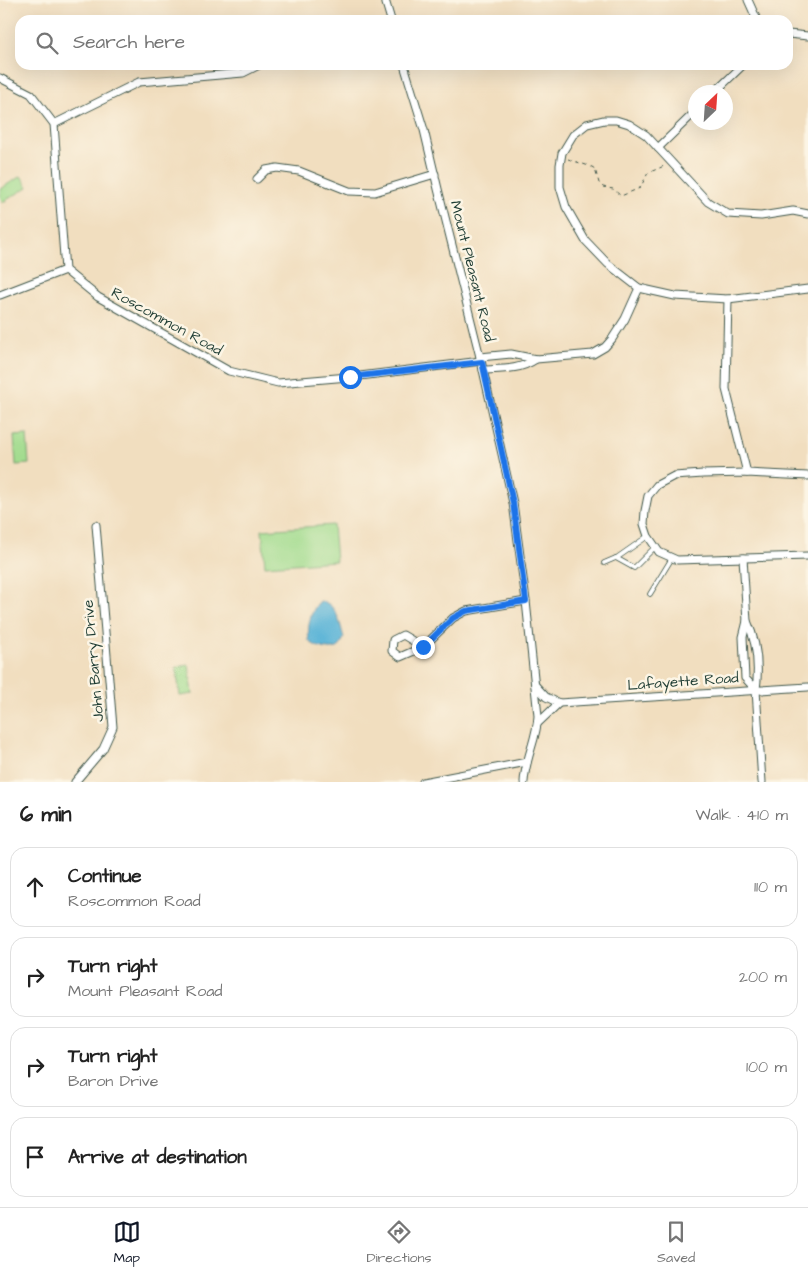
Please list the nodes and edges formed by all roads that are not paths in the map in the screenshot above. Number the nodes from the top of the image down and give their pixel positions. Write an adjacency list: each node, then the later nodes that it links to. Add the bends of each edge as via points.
1 (385, 0): 3 (street)
2 (748, 0): 4 (street)
3 (390, 15)
4 (755, 15)
5 (793, 34): 6 (street)
6 (808, 36)
7 (249, 70): 13 (street, via 139,82)
8 (405, 70): 15 (street, Mount Pleasant Road)
9 (738, 70): 11 (street)
10 (0, 78): 13 (street, via 31,94)
11 (722, 85)
12 (688, 119): 14 (street)
13 (54, 124): 18 (street)
14 (658, 148): 17 (street, via 708,202 728,214 761,216 793,211); 19 (street, via 629,124 604,120 586,124 573,135 561,158 560,187 566,207 584,240)
15 (435, 174): 16 (street, via 375,192 349,191 299,172 276,168 266,170); 23 (street, Mount Pleasant Road)
16 (257, 179)
17 (808, 214)
18 (65, 270): 21 (street); 23 (street, Roscommon Road, via 98,297 229,371 278,383 360,376)
19 (639, 288): 22 (street, via 675,296); 24 (street, via 621,326 605,348 593,354)
20 (808, 290): 22 (street)
21 (0, 295)
22 (728, 299): 26 (street, via 726,389)
23 (481, 359): 24 (street, Roscommon Road, via 511,354); 25 (street, Mount Pleasant Road)
24 (536, 359): 25 (street, via 518,368)
25 (483, 370): 37 (street, Mount Pleasant Road, via 513,503)
26 (747, 473): 27 (street); 29 (street, via 674,476 657,485 648,496 644,510)
27 (808, 476)
28 (96, 525): 46 (street, John Barry Drive, via 113,727 103,749)
29 (648, 536): 30 (street); 32 (lane)
30 (656, 546): 32 (lane, via 634,568); 33 (street)
31 (808, 556): 34 (street)
32 (616, 558): 35 (lane)
33 (672, 558): 34 (street); 36 (lane)
34 (742, 558): 38 (street)
35 (604, 563)
36 (650, 594)
37 (526, 601): 39 (street, via 466,611 453,618); 40 (street, Mount Pleasant Road)
38 (747, 621): 42 (street, via 754,637); 42 (street, via 742,638 746,678)
39 (423, 647)
40 (535, 685): 43 (street, via 546,697); 44 (street, Mount Pleasant Road)
41 (808, 687): 42 (street, Lafayette Road)
42 (756, 690): 43 (street, Lafayette Road); 49 (street)
43 (559, 703): 44 (street)
44 (538, 723): 45 (street, Mount Pleasant Road)
45 (527, 762): 47 (street); 48 (street, Mount Pleasant Road)
46 (75, 782)
47 (423, 782)
48 (524, 782)
49 (762, 782)

